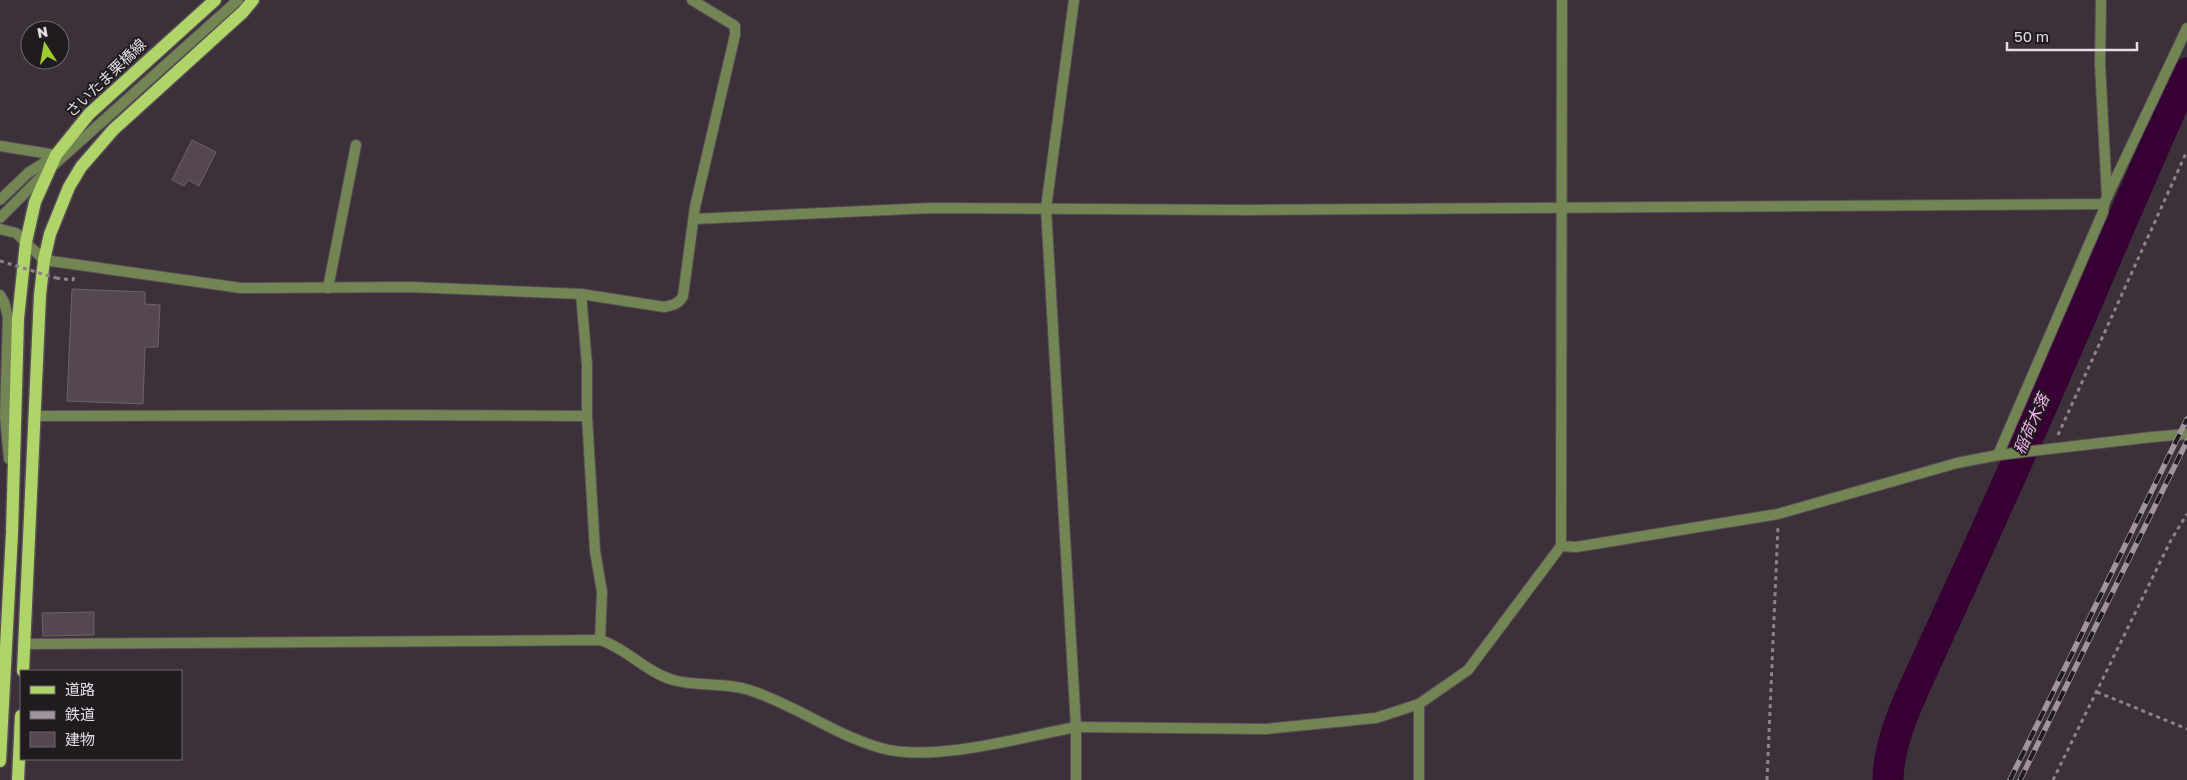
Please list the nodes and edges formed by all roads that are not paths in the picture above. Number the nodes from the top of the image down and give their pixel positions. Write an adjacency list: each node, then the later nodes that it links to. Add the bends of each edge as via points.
1 (215, 0): 11 (main road, さいたま栗橋線, via 89,114)
2 (238, 0): 12 (street)
3 (253, 0): 21 (main road, via 96,148 69,187 50,234)
4 (692, 0): 18 (street, via 735,26)
5 (1074, 0): 16 (street)
6 (1562, 0): 15 (street)
7 (2101, 0): 14 (street)
8 (2187, 28): 14 (street)
9 (0, 146): 11 (street)
10 (356, 146): 22 (street)
11 (56, 155): 12 (main road, さいたま栗橋線); 13 (street, via 28,173)
12 (47, 171): 17 (street); 20 (main road, さいたま栗橋線, via 34,202)
13 (0, 200)
14 (2105, 201): 15 (street); 28 (street)
15 (1562, 207): 16 (street); 30 (street)
16 (1046, 208): 18 (street, via 930,208); 35 (street)
17 (0, 218)
18 (694, 219): 23 (street, via 680,302 664,307)
19 (0, 229): 20 (street, via 16,233)
20 (26, 242): 21 (street); 29 (main road, さいたま栗橋線, via 18,319)
21 (44, 260): 22 (street, via 241,288); 25 (main road)
22 (328, 288): 23 (street, via 410,287)
23 (581, 294): 26 (street, via 587,365)
24 (0, 295): 29 (street, via 8,316 6,416)
25 (36, 416): 26 (street); 32 (main road)
26 (587, 416): 31 (street, via 595,550 602,592)
27 (2187, 434): 28 (street)
28 (2001, 454): 30 (street, via 1957,463 1778,514 1576,547)
29 (13, 498): 37 (main road, さいたま栗橋線)
30 (1561, 546): 34 (street, via 1468,670)
31 (600, 640): 32 (street); 35 (street, via 673,680 750,690 850,737 882,748 940,751)
32 (24, 644): 33 (main road)
33 (23, 670)
34 (1419, 704): 35 (street, via 1376,718 1266,729); 40 (street)
35 (1076, 727): 39 (street)
36 (20, 737): 38 (main road)
37 (0, 761)
38 (18, 780)
39 (1076, 780)
40 (1420, 780)

